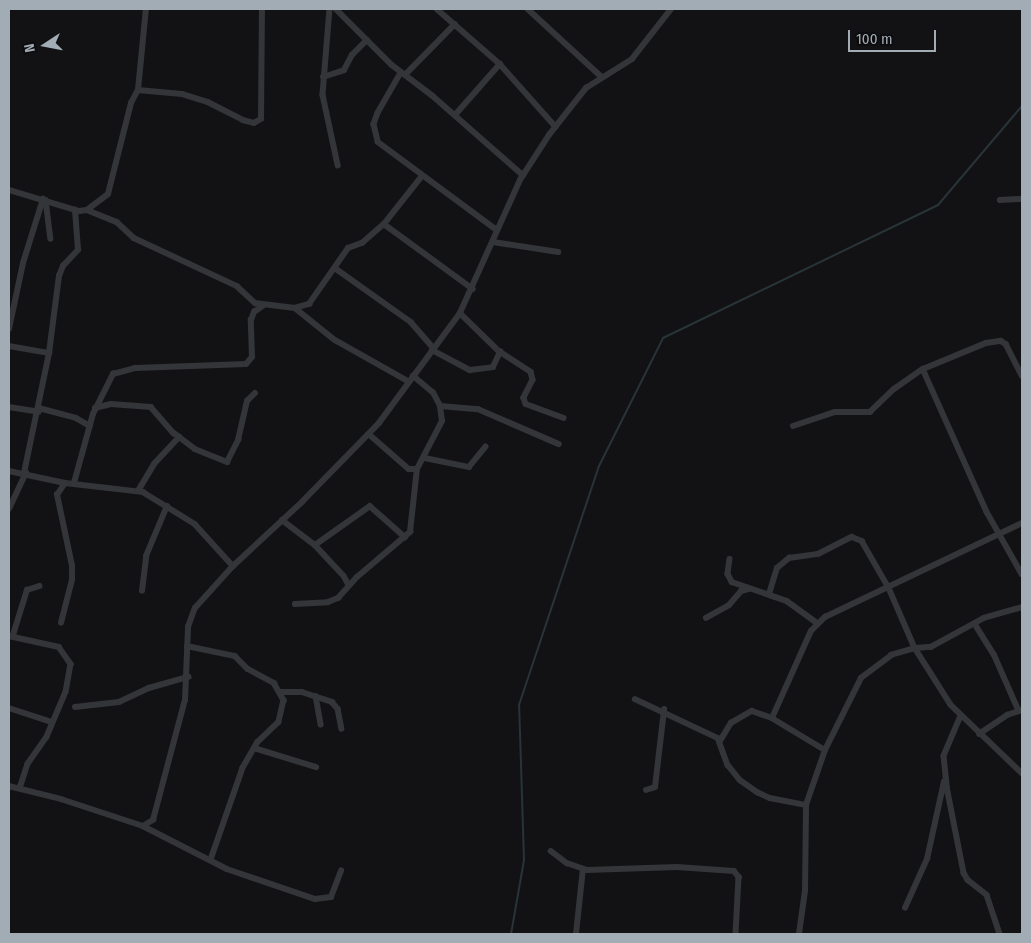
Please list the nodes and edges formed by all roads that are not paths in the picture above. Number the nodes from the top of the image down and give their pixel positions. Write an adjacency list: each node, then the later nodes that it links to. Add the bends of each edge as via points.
1 (146, 9): 14 (street)
2 (262, 9): 14 (street, via 263,112 258,121 243,120 208,102 182,94)
3 (330, 9): 12 (street)
4 (336, 9): 9 (street)
5 (437, 9): 8 (street)
6 (528, 9): 13 (street)
7 (671, 9): 13 (street, via 632,59)
8 (454, 24): 10 (street); 11 (street)
9 (367, 40): 11 (street); 12 (street, via 341,72)
10 (500, 64): 15 (street); 16 (street)
11 (403, 74): 15 (street); 19 (street, via 380,107 374,124 375,133 378,142)
12 (323, 77): 17 (street, via 323,99)
13 (602, 77): 16 (street, via 586,88)
14 (138, 90): 25 (street, via 131,103 108,194)
15 (455, 115): 18 (street)
16 (556, 127): 18 (street)
17 (338, 165)
18 (523, 175): 27 (street)
19 (422, 176): 26 (street); 27 (street)
20 (9, 190): 21 (street)
21 (45, 199): 24 (street); 28 (street); 36 (street, via 23,263)
22 (1022, 199): 23 (street)
23 (1000, 200)
24 (75, 210): 25 (street); 40 (street, via 78,250 63,266 59,276)
25 (88, 210): 33 (street, via 117,222 134,238 236,286 255,303)
26 (384, 224): 31 (street, via 362,243 348,248); 32 (street)
27 (498, 230): 29 (street)
28 (51, 239)
29 (493, 242): 30 (street); 32 (street)
30 (558, 252)
31 (335, 268): 34 (street, via 309,304); 38 (street, via 411,322)
32 (473, 289): 35 (street)
33 (266, 304): 34 (street); 48 (street, via 254,312 251,320 252,357 248,363 120,370 109,379)
34 (295, 308): 44 (street, via 335,340)
35 (460, 313): 38 (street); 39 (street)
36 (9, 329)
37 (9, 346): 40 (street)
38 (433, 349): 39 (street, via 464,367 478,370 493,367); 42 (street)
39 (500, 352): 50 (street, via 531,372 533,380 524,398 526,404)
40 (49, 353): 49 (street)
41 (923, 369): 43 (street, via 986,343 1001,341 1013,354); 52 (street, via 894,389 870,412 835,412); 68 (street)
42 (413, 376): 44 (street); 46 (street, via 433,393)
43 (1022, 376)
44 (408, 381): 53 (street)
45 (255, 393): 54 (street, via 248,401 238,440 227,462 201,453)
46 (440, 406): 55 (street, via 478,410); 57 (street, via 442,421)
47 (9, 407): 49 (street)
48 (95, 408): 51 (street); 54 (street, via 111,404 151,407)
49 (39, 410): 51 (street, via 76,418); 60 (street)
50 (564, 418)
51 (90, 426): 62 (street)
52 (793, 426)
53 (370, 434): 58 (street, via 404,466); 66 (street)
54 (179, 437): 63 (street, via 154,464)
55 (559, 444)
56 (484, 447): 57 (street, via 469,467)
57 (425, 458): 58 (street)
58 (417, 470): 69 (street, via 410,532)
59 (9, 471): 60 (street)
60 (25, 473): 61 (street); 65 (street)
61 (65, 483): 62 (street); 83 (street, via 58,490 58,503 72,566 72,580)
62 (74, 483): 63 (street)
63 (138, 491): 64 (street)
64 (167, 506): 72 (street, via 209,536); 78 (street, via 146,556)
65 (9, 509)
66 (282, 520): 70 (street); 72 (street)
67 (1022, 523): 68 (street)
68 (1000, 536): 73 (street); 77 (street)
69 (405, 537): 70 (street, via 396,525 370,506); 74 (street)
70 (315, 545): 74 (street)
71 (730, 559): 76 (street, via 729,579)
72 (233, 566): 87 (street, via 195,608 188,627)
73 (1022, 574)
74 (348, 585): 80 (street, via 334,600)
75 (39, 586): 86 (street, via 27,590)
76 (749, 588): 79 (street); 82 (street)
77 (889, 588): 79 (street, via 862,541 852,537 818,554 782,562); 84 (street, via 835,611); 88 (street)
78 (142, 592)
79 (769, 594): 84 (street, via 797,607)
80 (295, 604)
81 (1022, 607): 85 (street, via 992,615)
82 (706, 618)
83 (61, 623)
84 (817, 623): 98 (street)
85 (975, 624): 88 (street, via 938,645); 96 (street, via 994,654)
86 (11, 636): 99 (street, via 59,647 71,664 69,685)
87 (187, 646): 89 (street); 90 (street, via 235,656 248,669 269,679)
88 (915, 648): 97 (street); 105 (street, via 881,660 861,678)
89 (188, 677): 93 (street, via 148,688 119,702); 113 (street, via 178,735 158,808 153,820)
90 (281, 692): 91 (street); 104 (street, via 284,700 279,722)
91 (316, 696): 100 (street); 101 (street, via 335,705)
92 (635, 699): 95 (street)
93 (75, 707)
94 (9, 708): 99 (street)
95 (664, 710): 103 (street); 111 (street, via 656,787)
96 (1021, 710): 102 (street, via 991,724)
97 (961, 716): 102 (street); 108 (street, via 946,745)
98 (772, 718): 103 (street, via 746,712 731,723); 105 (street)
99 (52, 722): 110 (street, via 47,737 28,764)
100 (321, 725)
101 (342, 730)
102 (979, 734): 107 (street)
103 (720, 741): 112 (street, via 728,765 740,780 770,798)
104 (254, 748): 106 (street); 115 (street, via 243,768)
105 (826, 750): 112 (street)
106 (316, 767)
107 (1021, 767)
108 (945, 778): 118 (street, via 927,859); 122 (street, via 964,873 987,895)
109 (9, 786): 110 (street)
110 (20, 788): 113 (street)
111 (646, 790)
112 (806, 805): 121 (street, via 805,891)
113 (143, 826): 115 (street)
114 (551, 852): 116 (street)
115 (211, 860): 117 (street, via 245,876 322,900 334,894)
116 (583, 869): 119 (street); 120 (street, via 677,867 736,872)
117 (340, 871)
118 (905, 908)
119 (576, 934)
120 (736, 934)
121 (799, 934)
122 (1000, 934)

